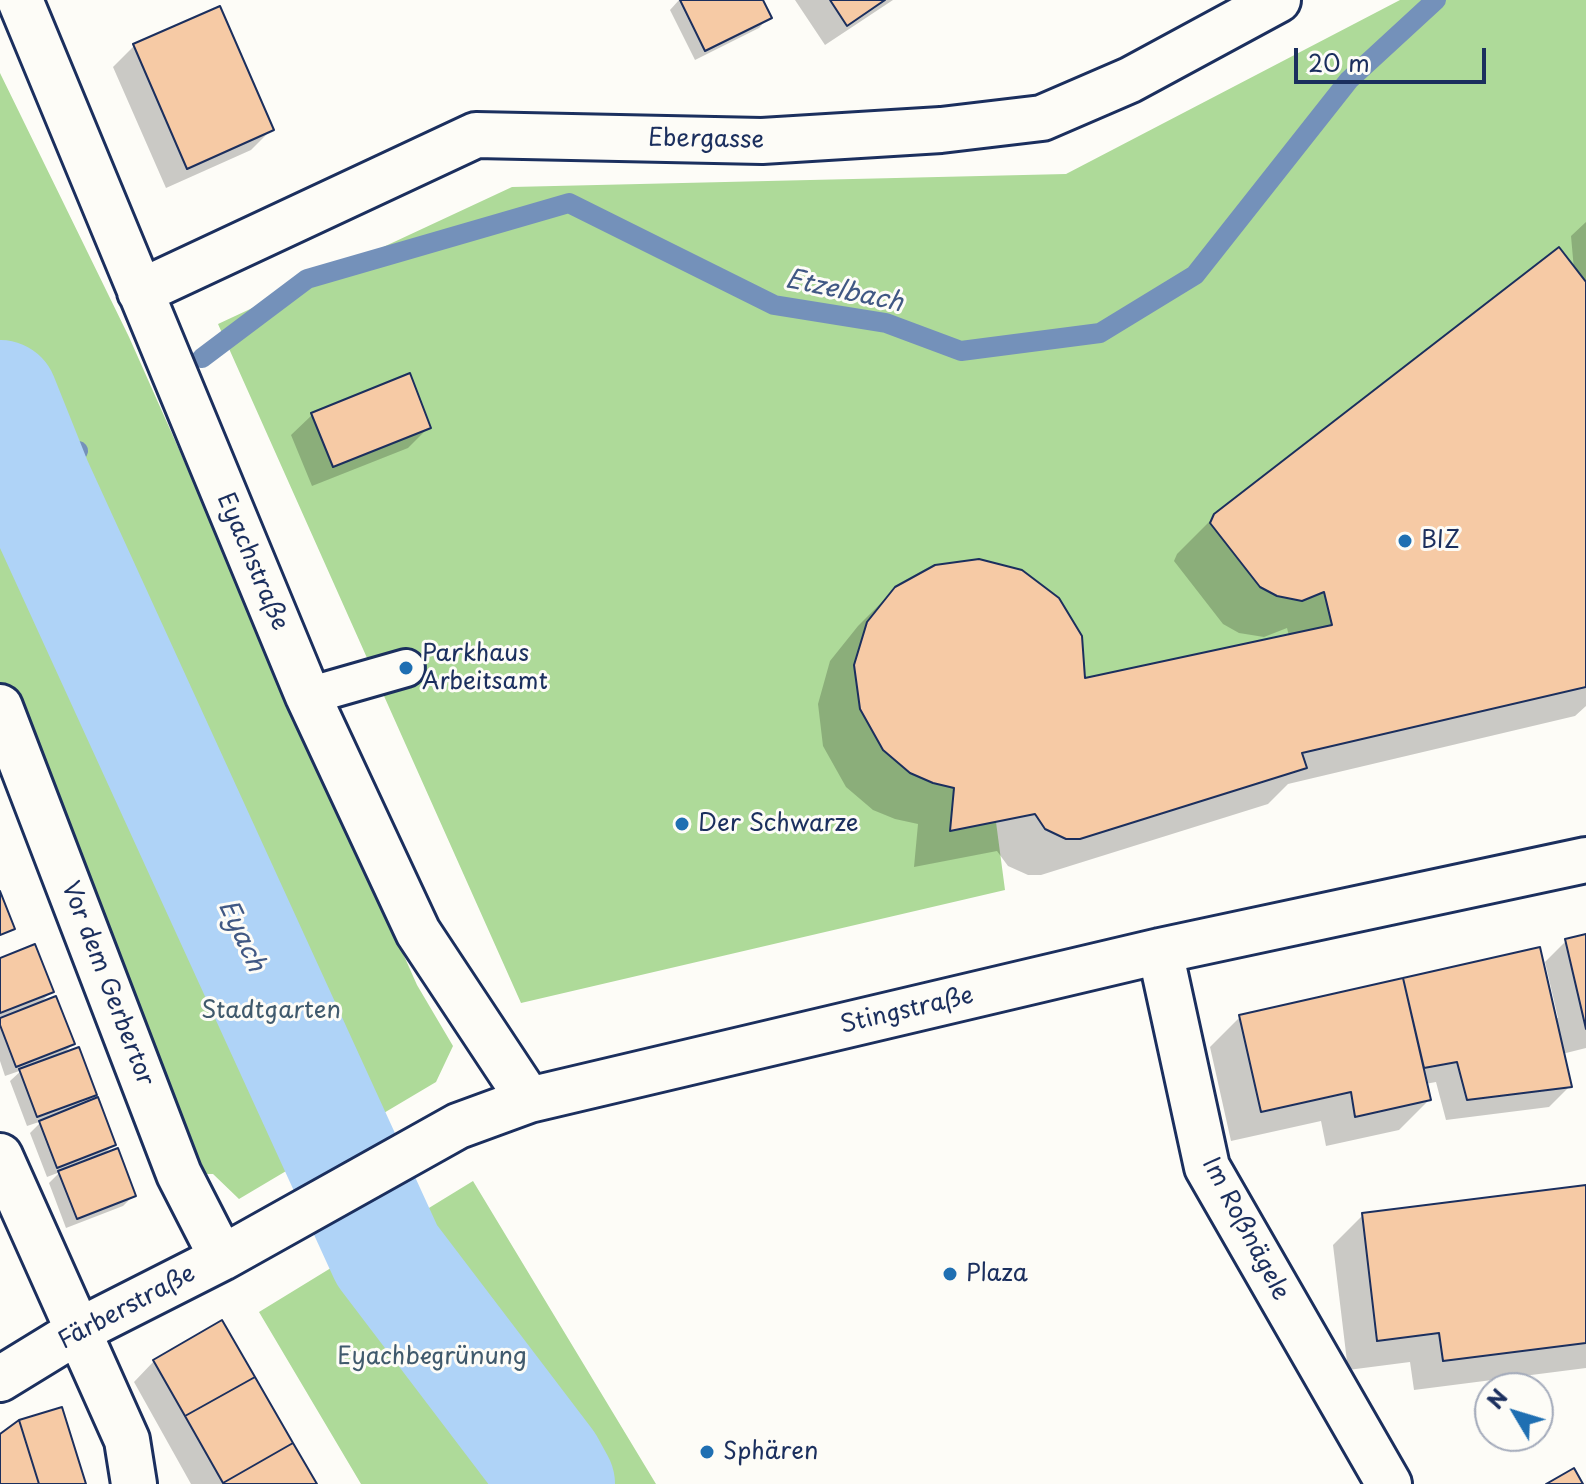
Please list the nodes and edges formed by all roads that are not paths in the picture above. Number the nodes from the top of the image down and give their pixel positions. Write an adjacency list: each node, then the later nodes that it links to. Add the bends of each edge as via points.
1 (20, 0): 3 (street, Eyachstraße)
2 (1278, 0): 3 (street, Ebergasse, via 1130,80 1042,118 762,141 476,135)
3 (140, 292): 5 (street, Eyachstraße)
4 (406, 668): 5 (lane)
5 (308, 696): 9 (street, Eyachstraße, via 418,932)
6 (0, 707): 11 (street, Vor dem Gerbertor, via 179,1174)
7 (1586, 860): 8 (street, Stingstraße)
8 (1160, 951): 9 (street, Stingstraße); 15 (street, Im Roßnägele, via 1207,1167)
9 (529, 1100): 11 (street, Stingstraße, via 458,1126)
10 (0, 1156): 12 (street)
11 (239, 1248): 12 (street, Färberstraße)
12 (80, 1330): 13 (street, Färberstraße); 14 (street, via 127,1440)
13 (0, 1379)
14 (134, 1484)
15 (1389, 1484)

